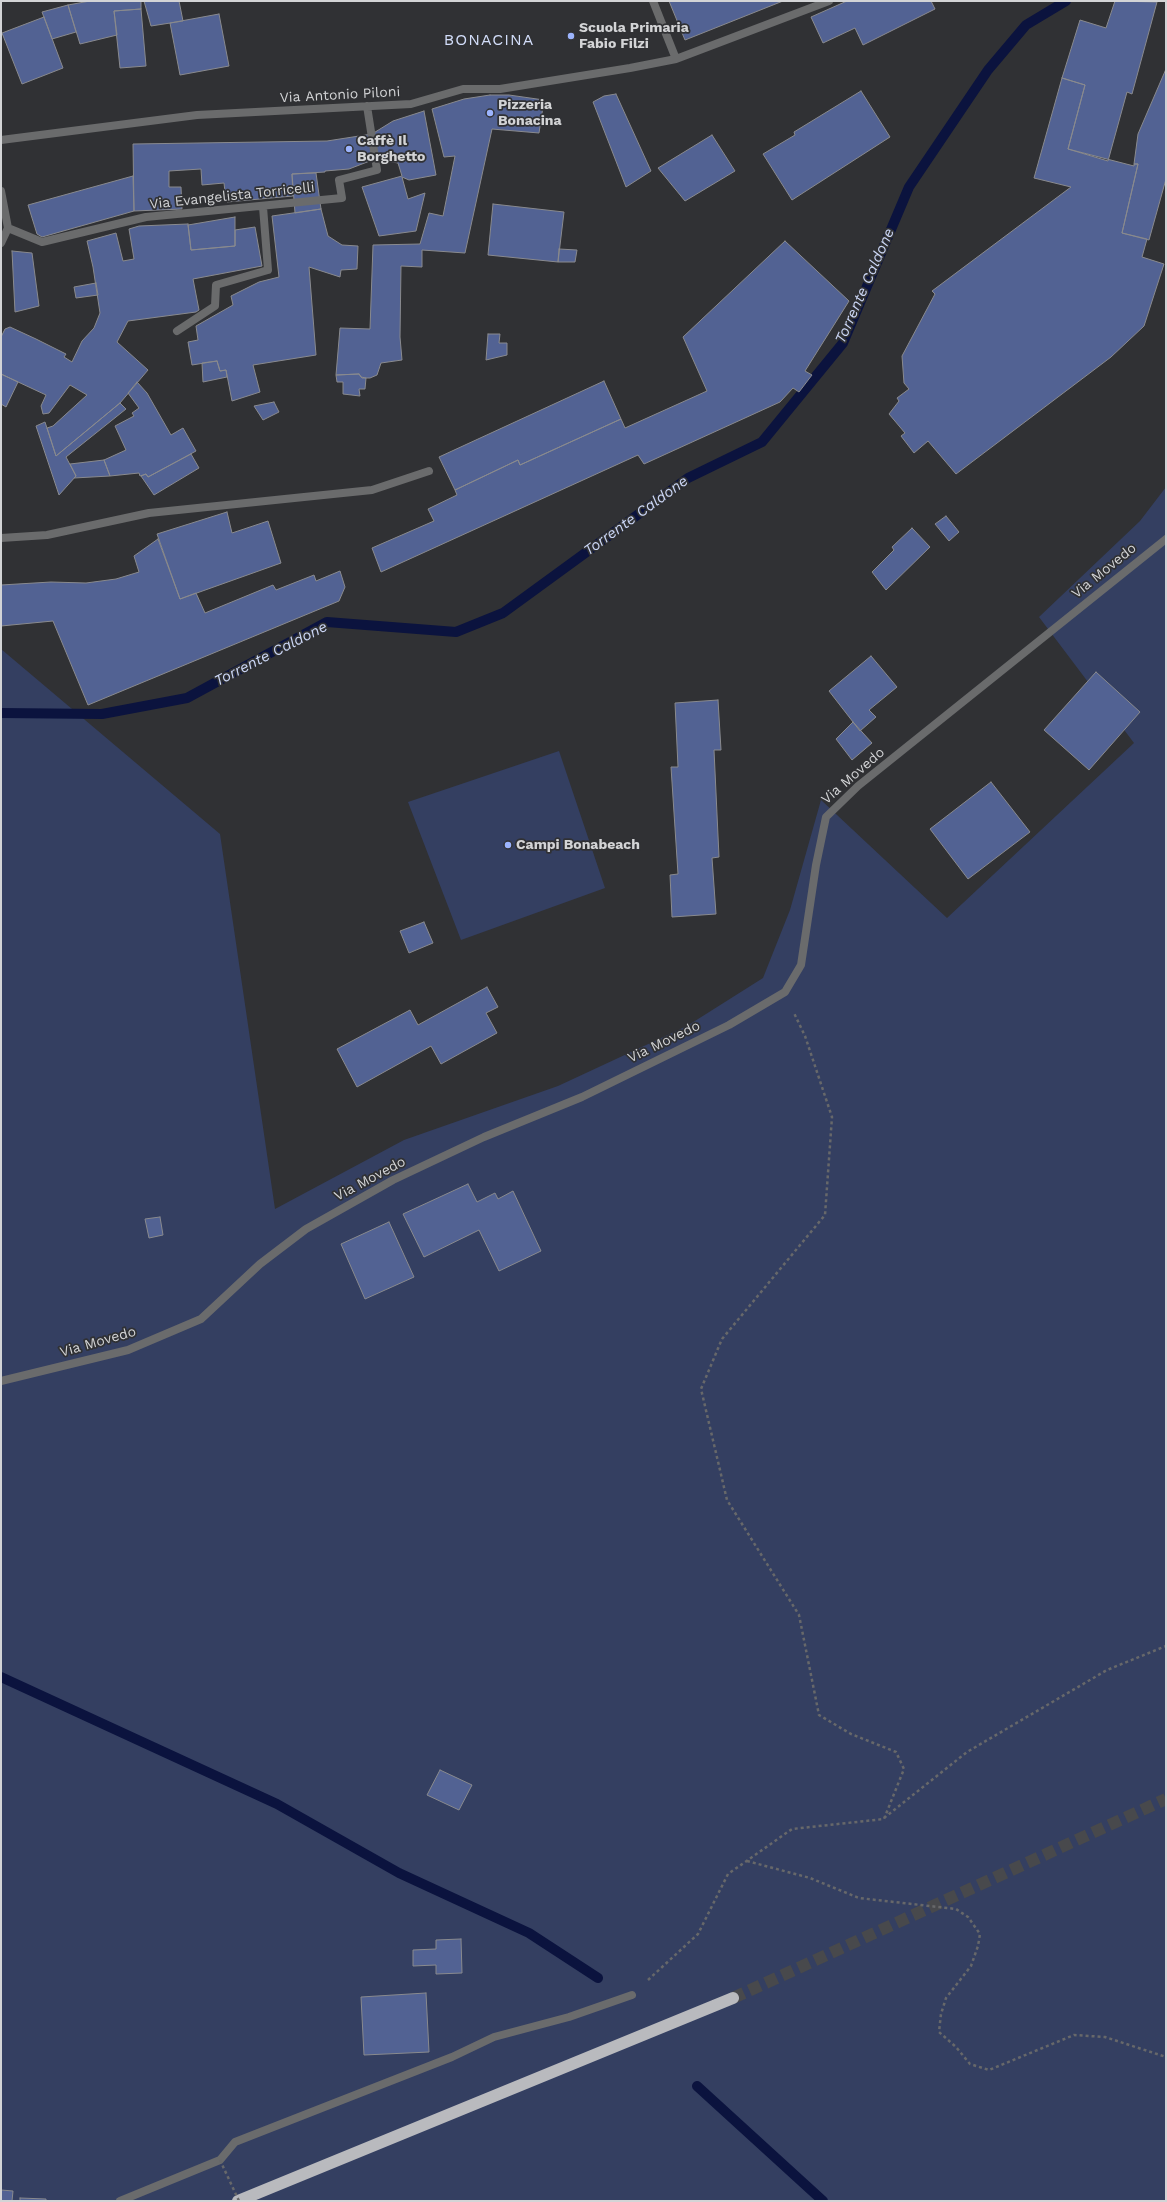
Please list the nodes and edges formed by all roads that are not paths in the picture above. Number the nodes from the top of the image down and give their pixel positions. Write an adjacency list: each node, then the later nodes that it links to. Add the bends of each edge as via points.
1 (653, 1): 3 (street)
2 (829, 1): 3 (street, Via Antonio Piloni)
3 (676, 59): 4 (street, Via Antonio Piloni, via 500,89 463,89 411,104)
4 (367, 106): 5 (street, Via Antonio Piloni, via 198,115); 7 (street, Via Evangelista Torricelli, via 377,170 339,180 342,198)
5 (1, 140)
6 (1, 191): 8 (street)
7 (263, 207): 8 (street, Via Evangelista Torricelli, via 146,217 42,242); 10 (street, via 268,270 216,285 215,306)
8 (8, 228): 9 (street)
9 (1, 243)
10 (177, 331)
11 (429, 471): 12 (street, via 372,490 149,513 47,535)
12 (1, 538)
13 (1166, 539): 14 (street, Via Movedo, via 858,786 826,817 801,965 785,992 729,1026 582,1097 484,1137 393,1180 306,1229 260,1264 201,1319 128,1350)
14 (1, 1381)
15 (632, 1995): 17 (street, via 569,2017 494,2037 423,2069 235,2142 220,2160)
16 (733, 1998): 18 (highway)
17 (120, 2201)
18 (239, 2201)

